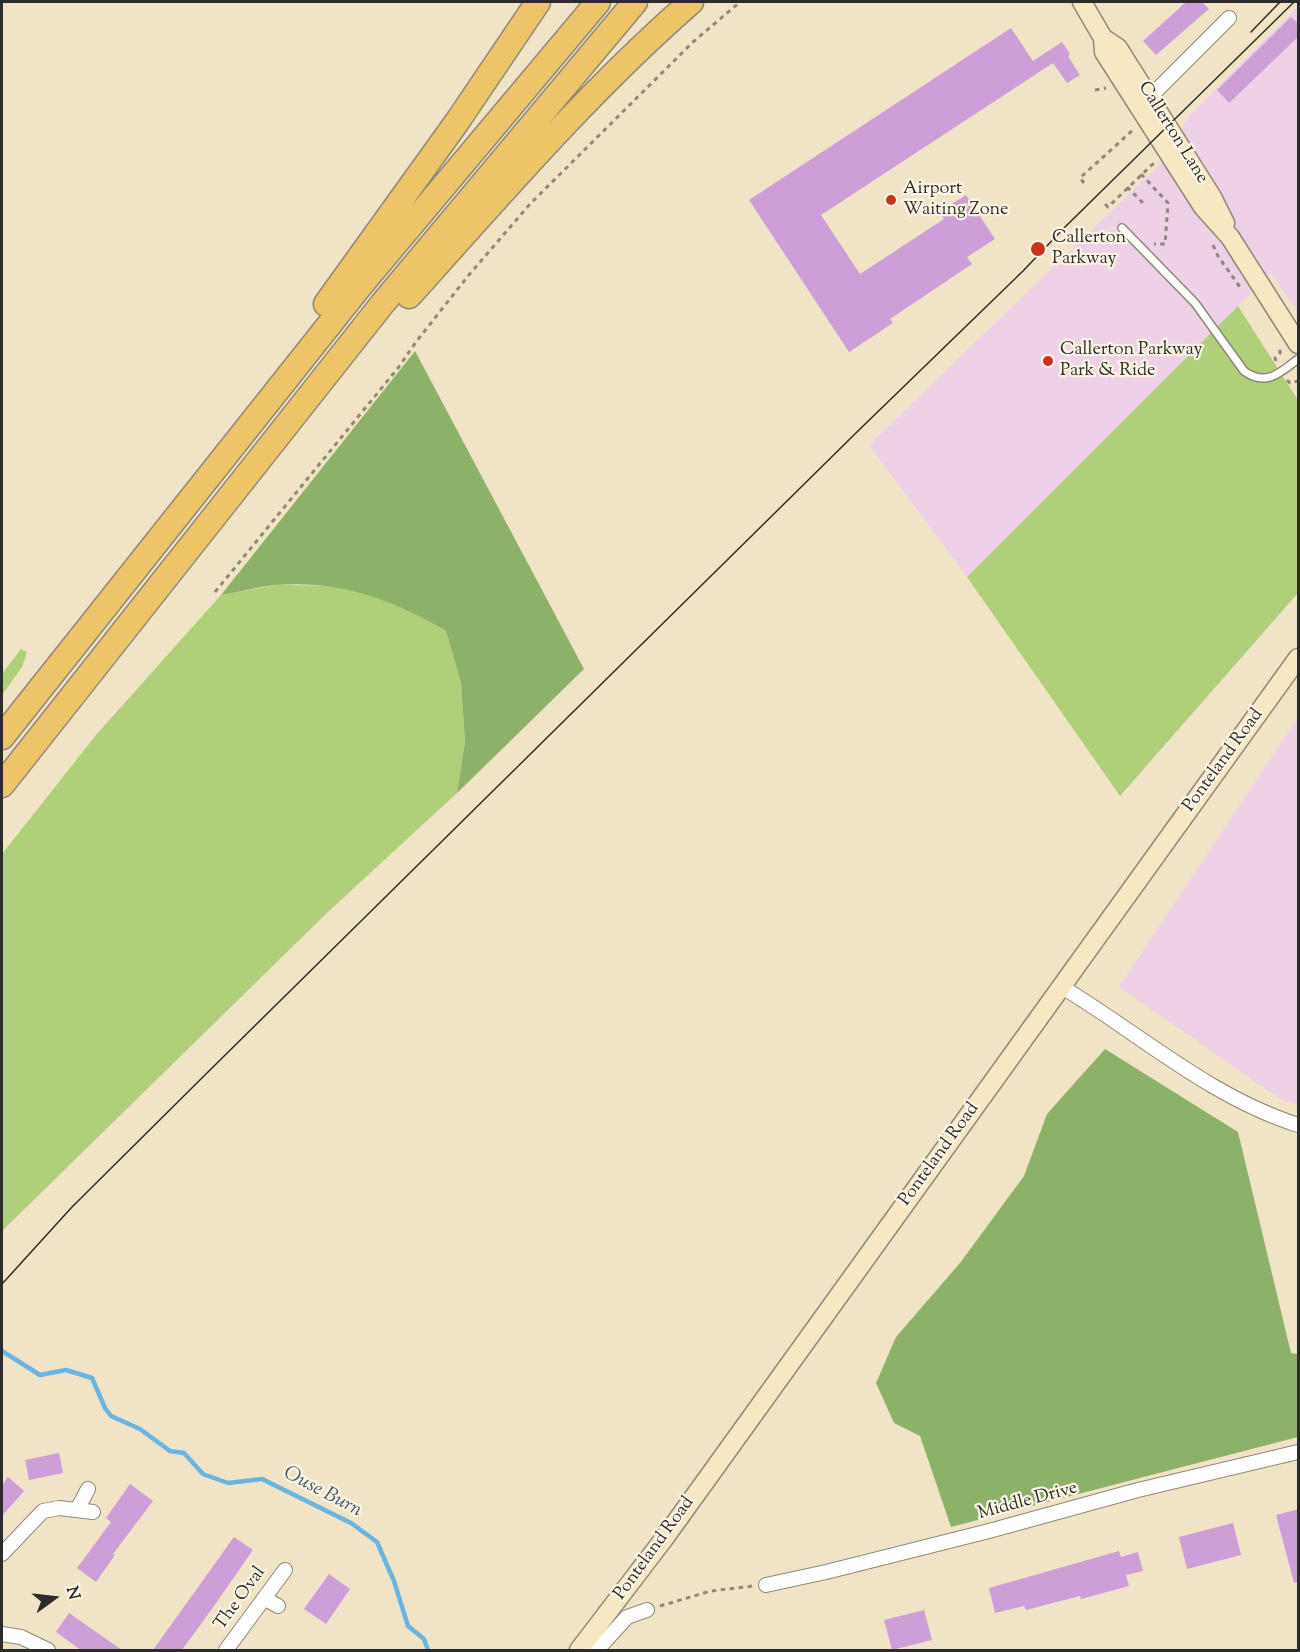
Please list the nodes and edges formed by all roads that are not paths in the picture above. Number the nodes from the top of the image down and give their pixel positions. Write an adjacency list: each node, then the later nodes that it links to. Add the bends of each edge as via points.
1 (538, 2): 14 (highway, via 312,325 246,408)
2 (598, 2): 14 (highway, via 360,286)
3 (635, 2): 13 (highway, via 383,303)
4 (691, 2): 13 (highway, via 553,136 399,306 354,363)
5 (1082, 2): 7 (main road, Callerton Lane)
6 (1229, 18): 8 (street)
7 (1104, 45): 8 (main road, Callerton Lane, via 1118,48); 10 (main road, Callerton Lane, via 1203,207)
8 (1150, 97): 10 (main road, Callerton Lane, via 1212,197)
9 (1122, 228): 12 (lane, via 1196,303 1249,375 1268,379)
10 (1230, 237): 11 (main road, Callerton Lane)
11 (1299, 344)
12 (1299, 360)
13 (241, 481): 17 (highway)
14 (157, 540): 16 (highway)
15 (1299, 658): 18 (main road, Ponteland Road)
16 (2, 738)
17 (2, 785)
18 (1062, 987): 19 (street, via 1216,1089); 33 (main road, Ponteland Road, via 663,1540)
19 (1299, 1125)
20 (1299, 1452): 26 (street, Middle Drive)
21 (88, 1489): 22 (street)
22 (76, 1510): 23 (street); 24 (street, via 43,1511)
23 (93, 1512)
24 (2, 1554)
25 (285, 1570): 27 (street, The Oval)
26 (766, 1585)
27 (264, 1598): 28 (street); 32 (street, The Oval)
28 (278, 1606)
29 (647, 1610): 34 (street, via 627,1617)
30 (2, 1634): 31 (street, via 21,1637)
31 (48, 1650)
32 (226, 1650)
33 (579, 1650)
34 (597, 1650)

